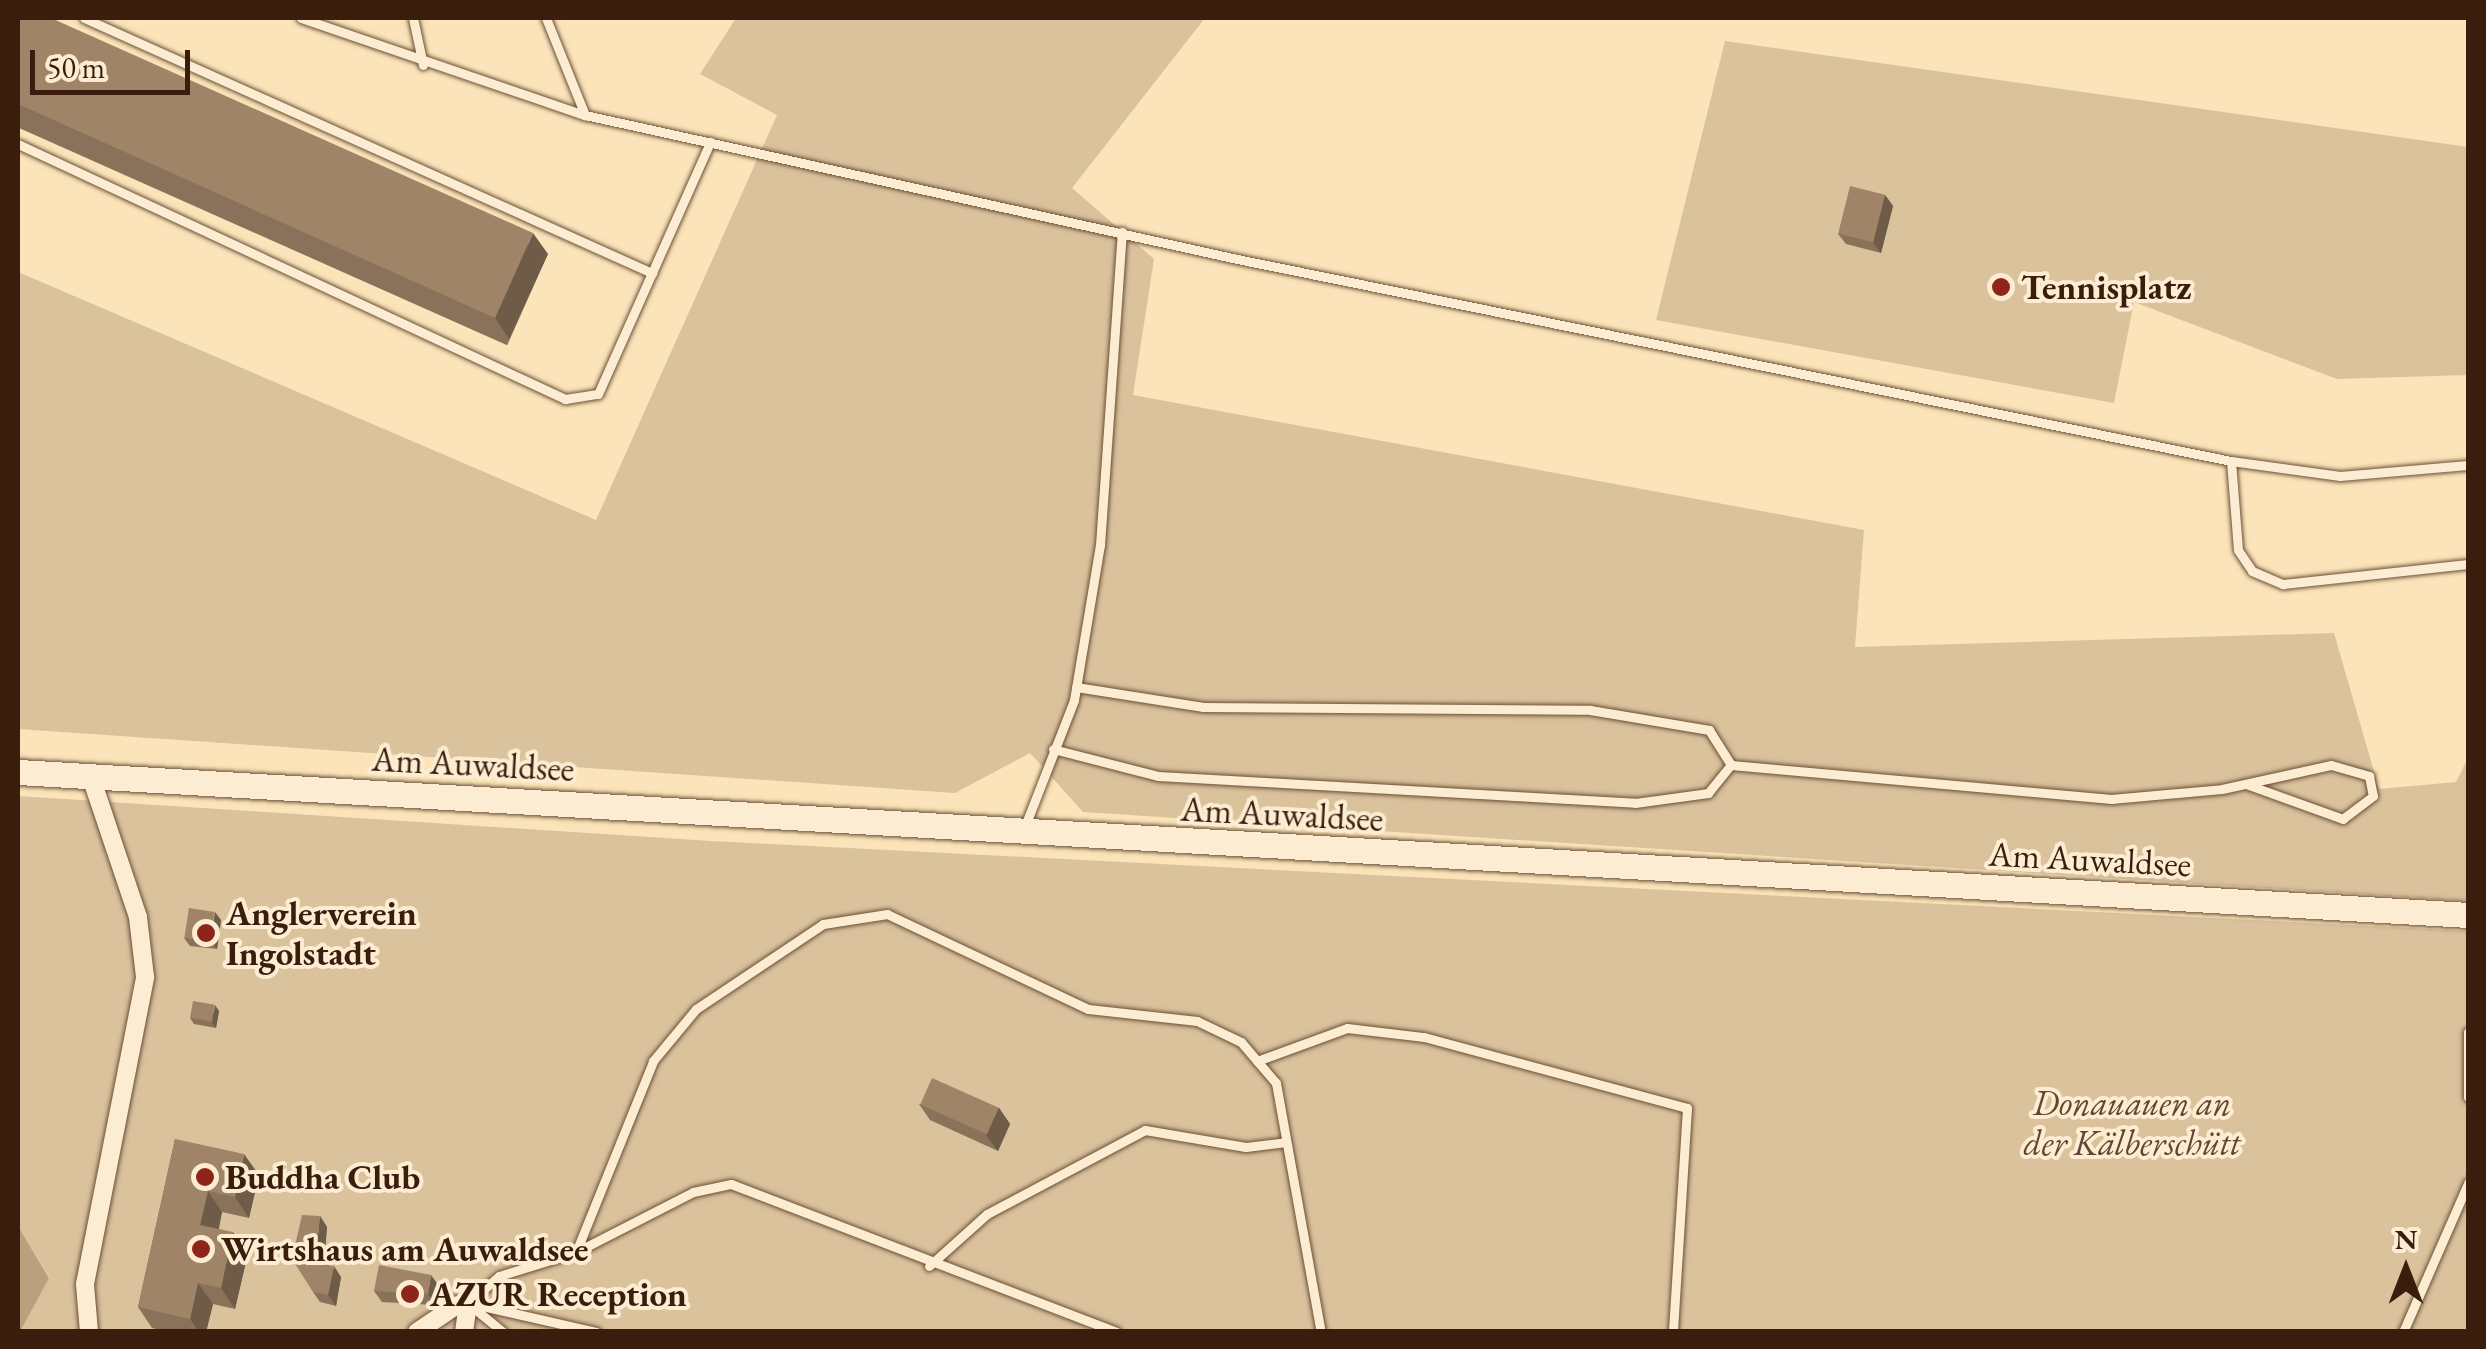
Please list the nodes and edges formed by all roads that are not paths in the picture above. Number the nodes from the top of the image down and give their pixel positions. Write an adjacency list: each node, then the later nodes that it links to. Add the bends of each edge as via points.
1 (84, 18): 10 (lane)
2 (301, 18): 5 (lane)
3 (414, 18): 5 (lane)
4 (546, 18): 6 (lane)
5 (423, 65): 6 (lane)
6 (585, 115): 7 (lane)
7 (710, 142): 9 (lane); 10 (lane)
8 (18, 144): 10 (lane, via 565,398 598,394)
9 (1122, 232): 11 (lane); 14 (lane, via 1100,545)
10 (652, 273)
11 (2230, 460): 12 (lane, via 2340,476); 13 (lane, via 2229,515 2252,570 2283,584)
12 (2468, 465)
13 (2468, 564)
14 (1076, 687): 15 (lane); 16 (lane, via 1202,707 1590,710 1708,730)
15 (1052, 749): 16 (lane, via 1158,776 1635,803 1708,794); 20 (lane)
16 (1731, 765): 19 (lane, via 2111,799)
17 (18, 772): 18 (street, Am Auwaldsee)
18 (91, 777): 20 (street, Am Auwaldsee); 30 (street, via 138,917 145,977 84,1284)
19 (2246, 784): 19 (lane, via 2331,764 2368,776 2373,796 2343,819)
20 (1022, 835): 21 (street, Am Auwaldsee)
21 (2468, 915)
22 (2468, 1032): 24 (lane)
23 (1257, 1061): 25 (lane, via 1276,1084); 27 (lane, via 1197,1021 1088,1009 887,914 823,924 696,1009 653,1061); 37 (lane, via 1346,1028 1424,1037 1687,1108 1691,1154)
24 (2468, 1098)
25 (1284, 1142): 28 (lane, via 1246,1147 1145,1130 1000,1206); 36 (lane)
26 (2468, 1183): 38 (lane)
27 (576, 1252): 28 (lane, via 694,1192 731,1184 850,1223); 29 (lane, via 499,1276)
28 (929, 1266): 35 (lane)
29 (462, 1304): 31 (street); 32 (street); 33 (lane); 34 (lane)
30 (90, 1332)
31 (417, 1332)
32 (464, 1332)
33 (503, 1332)
34 (597, 1332)
35 (1117, 1332)
36 (1322, 1332)
37 (1674, 1332)
38 (2403, 1332)

